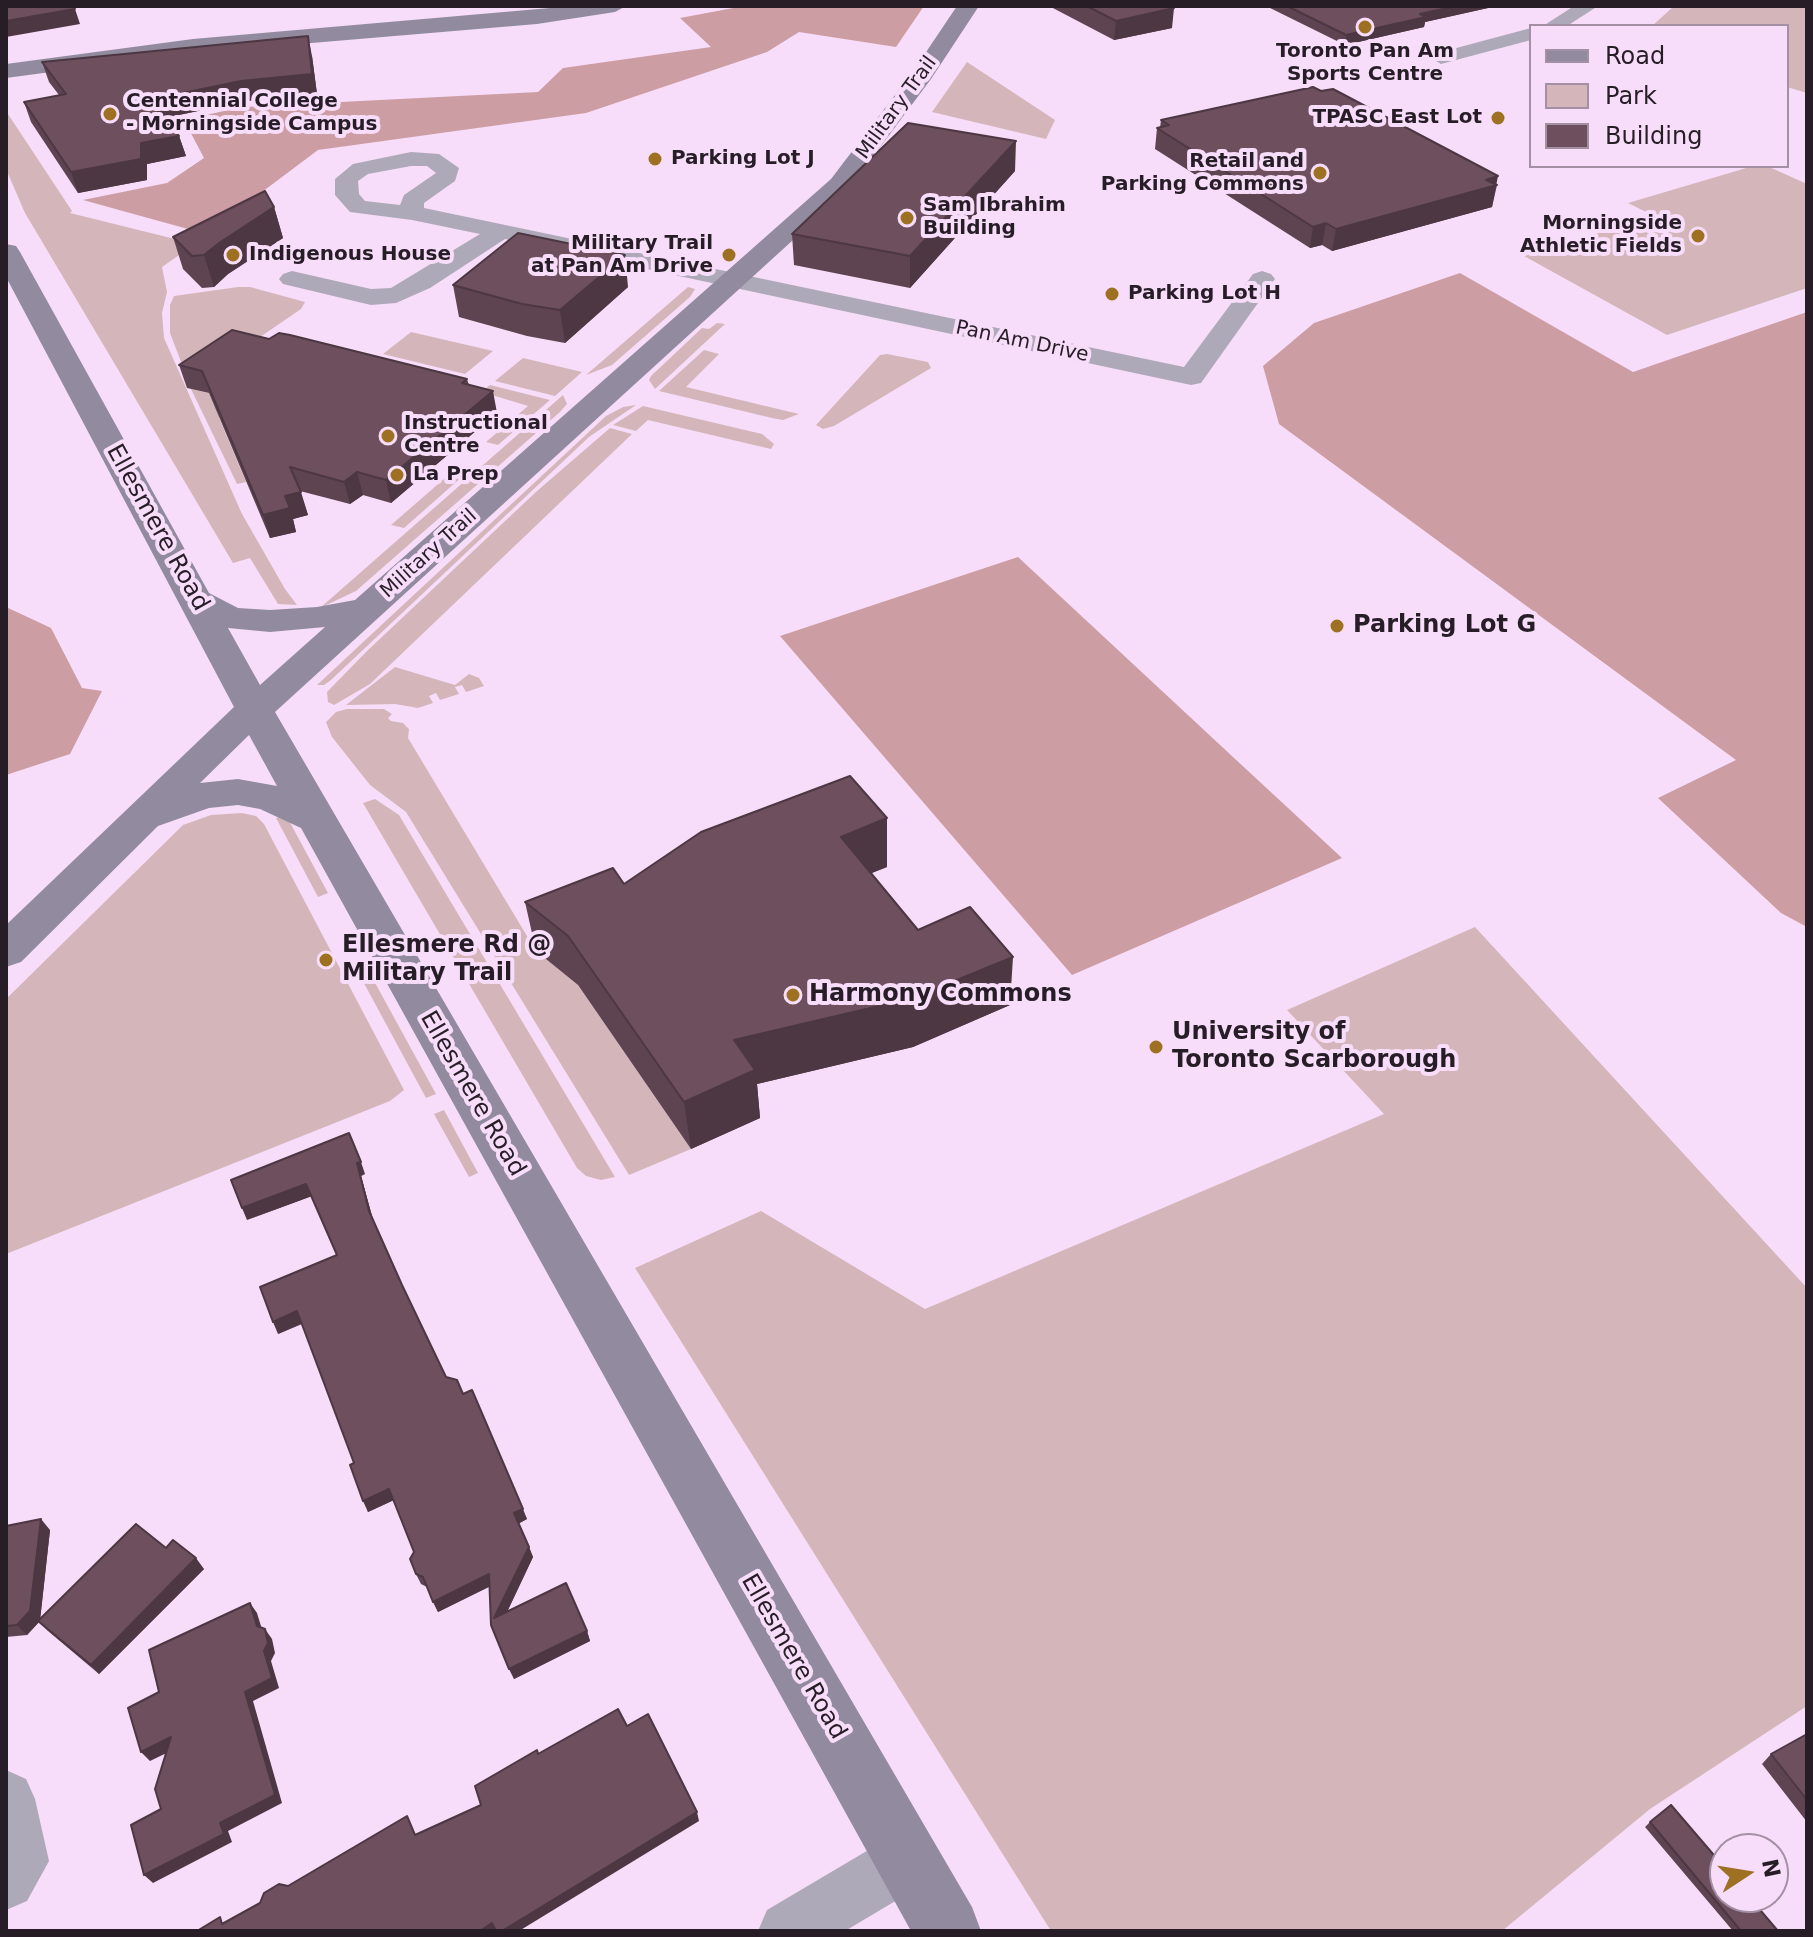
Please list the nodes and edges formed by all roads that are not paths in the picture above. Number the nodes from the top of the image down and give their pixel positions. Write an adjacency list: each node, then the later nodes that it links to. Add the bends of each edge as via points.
1 (615, 6): 7 (main road, via 537,18 193,46)
2 (968, 6): 12 (main road, Military Trail, via 840,184)
3 (1588, 6): 4 (street)
4 (1556, 24)
5 (1529, 35): 6 (street)
6 (1441, 58)
7 (6, 71)
8 (412, 213): 9 (street)
9 (500, 232): 11 (street, via 396,295 371,297); 12 (street)
10 (6, 252): 14 (main road, Ellesmere Road)
11 (292, 279)
12 (736, 279): 13 (street, Pan Am Drive, via 1191,377); 15 (main road, Military Trail)
13 (1262, 279)
14 (198, 601): 15 (main road, via 230,618 270,621); 16 (main road, Ellesmere Road)
15 (371, 607): 16 (main road, Military Trail)
16 (255, 710): 17 (main road, Military Trail); 18 (main road, Ellesmere Road)
17 (141, 817): 18 (main road, via 205,795 238,792 269,797); 19 (main road, Military Trail)
18 (318, 820): 21 (main road, Ellesmere Road)
19 (6, 951)
20 (6, 1799): 22 (street, via 19,1861)
21 (908, 1860): 23 (street); 24 (main road, Ellesmere Road)
22 (6, 1880)
23 (788, 1931)
24 (948, 1931)

